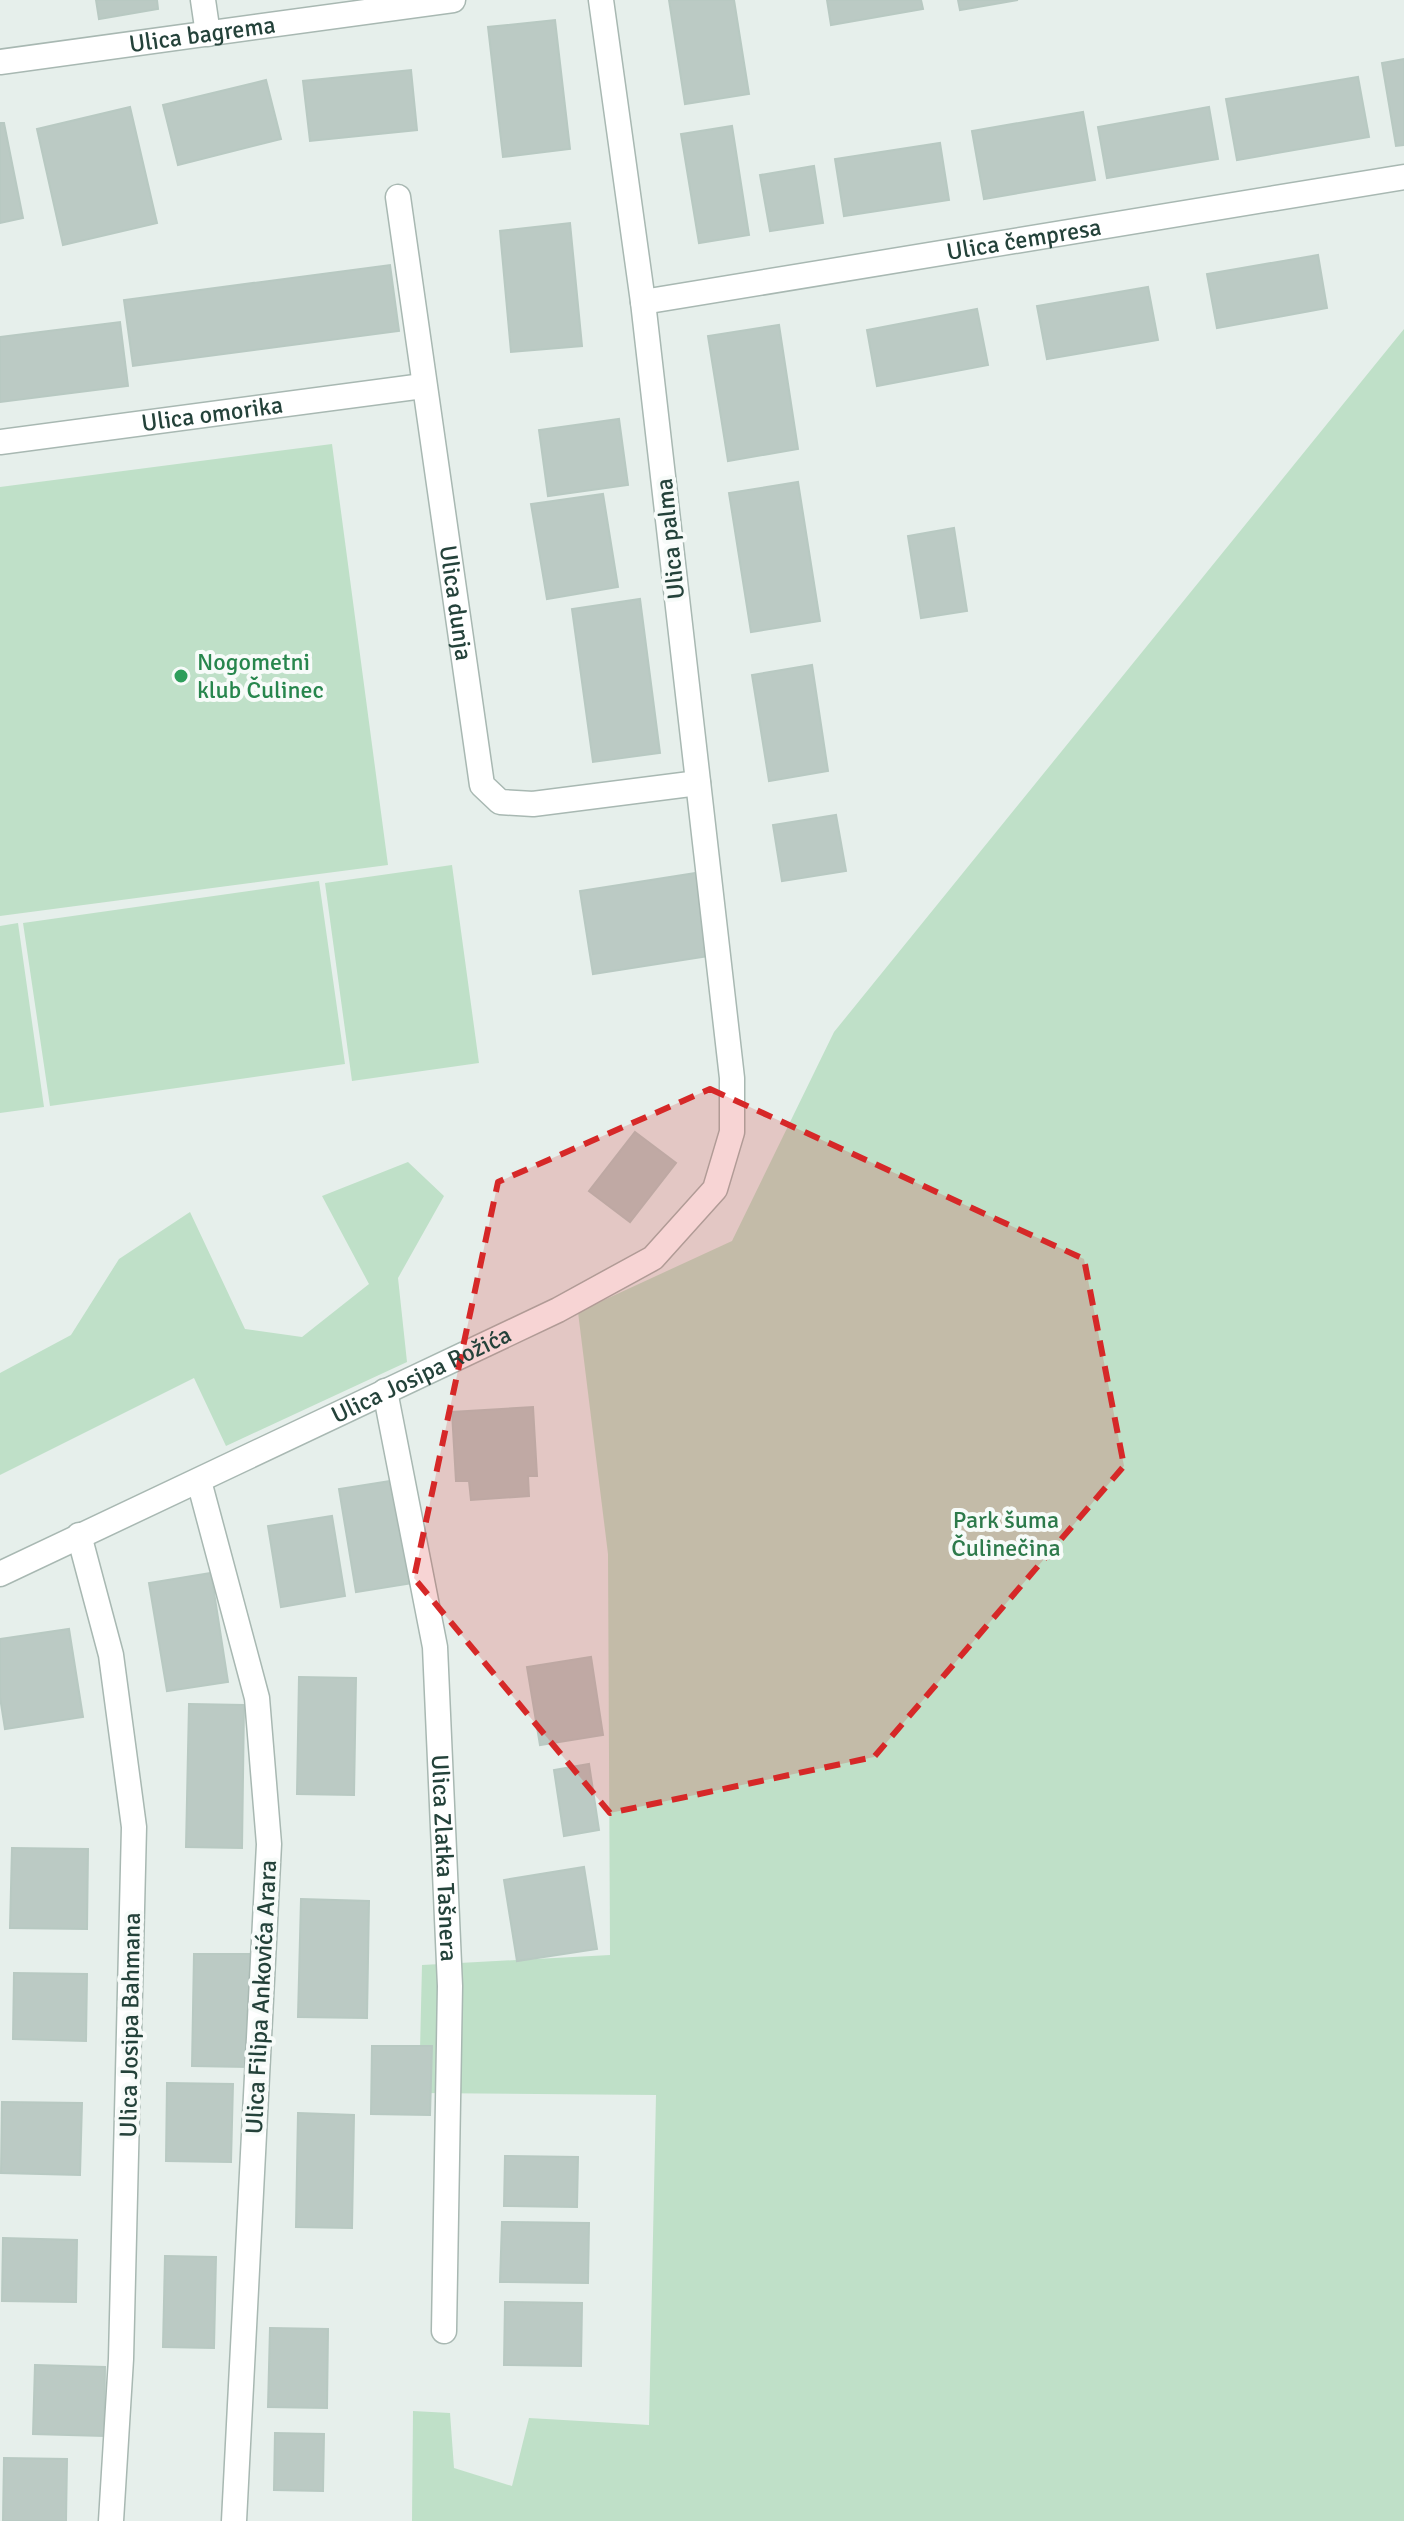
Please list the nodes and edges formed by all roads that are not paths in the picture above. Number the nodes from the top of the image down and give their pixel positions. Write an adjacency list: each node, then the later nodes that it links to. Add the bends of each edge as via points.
1 (203, 0): 4 (street)
2 (453, 0): 4 (street, Ulica bagrema)
3 (601, 0): 8 (street, Ulica palma)
4 (208, 34): 5 (street, Ulica bagrema)
5 (0, 62)
6 (1404, 177): 8 (street, Ulica čempresa)
7 (398, 197): 9 (street, Ulica dunja)
8 (643, 302): 11 (street, Ulica palma)
9 (423, 386): 10 (street, Ulica omorika); 11 (street, Ulica dunja, via 482,785 500,802 533,804)
10 (0, 442)
11 (698, 783): 12 (street, Ulica palma)
12 (732, 1078): 13 (street, Ulica Josipa Rožića, via 732,1132 715,1189 653,1258 558,1310)
13 (385, 1391): 14 (street, Ulica Josipa Rožića); 17 (street, Ulica Zlatka Tašnera, via 435,1647 450,1986)
14 (199, 1481): 15 (street, Ulica Josipa Rožića); 19 (street, Ulica Filipa Ankovića Arara, via 257,1698 269,1844)
15 (79, 1535): 16 (street, Ulica Josipa Rožića); 18 (street, Ulica Josipa Bahmana, via 111,1655 134,1827 121,2359)
16 (0, 1574)
17 (444, 2331)
18 (111, 2521)
19 (234, 2521)

